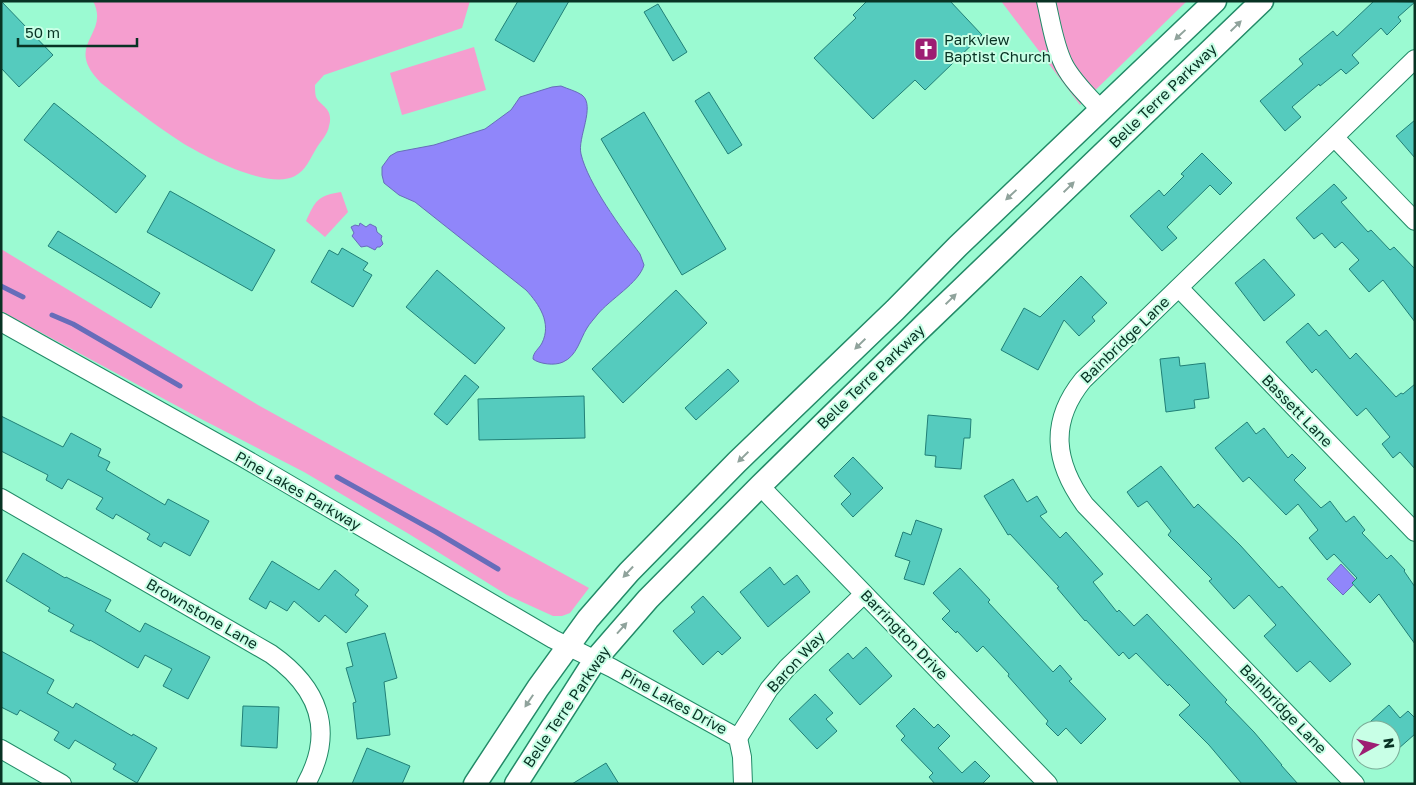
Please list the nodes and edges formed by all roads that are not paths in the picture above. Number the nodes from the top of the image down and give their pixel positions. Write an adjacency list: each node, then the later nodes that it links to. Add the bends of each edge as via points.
1 (1046, 1): 5 (street, via 1064,64)
2 (1215, 1): 5 (main road, one-way to 5)
3 (1262, 1): 10 (main road, Belle Terre Parkway, one-way to 3)
4 (1415, 59): 6 (street, Bainbridge Lane)
5 (1101, 110): 14 (main road, one-way to 14, via 680,518 588,619)
6 (1335, 138): 7 (street); 8 (street, Bainbridge Lane)
7 (1415, 221)
8 (1179, 288): 12 (street, Bassett Lane); 24 (street, Bainbridge Lane, via 1083,380 1072,395 1063,414 1059,434 1065,470 1085,505)
9 (1, 322): 14 (street, Pine Lakes Parkway, via 242,457)
10 (760, 486): 13 (street, Barrington Drive); 15 (main road, Belle Terre Parkway, one-way to 10, via 648,599)
11 (1, 498): 19 (street, Brownstone Lane, via 271,654 292,670 316,704 320,726 319,750)
12 (1415, 532)
13 (864, 594): 16 (street, Baron Way, via 786,668); 23 (street, Barrington Drive)
14 (568, 647): 15 (street, Pine Lakes Parkway); 20 (main road, one-way to 20)
15 (595, 660): 16 (street, Pine Lakes Drive); 21 (main road, Belle Terre Parkway)
16 (738, 738): 22 (street, Pine Lakes Drive)
17 (1, 749): 18 (street)
18 (62, 784)
19 (306, 784)
20 (475, 784)
21 (516, 784)
22 (743, 784)
23 (1048, 784)
24 (1355, 784)

